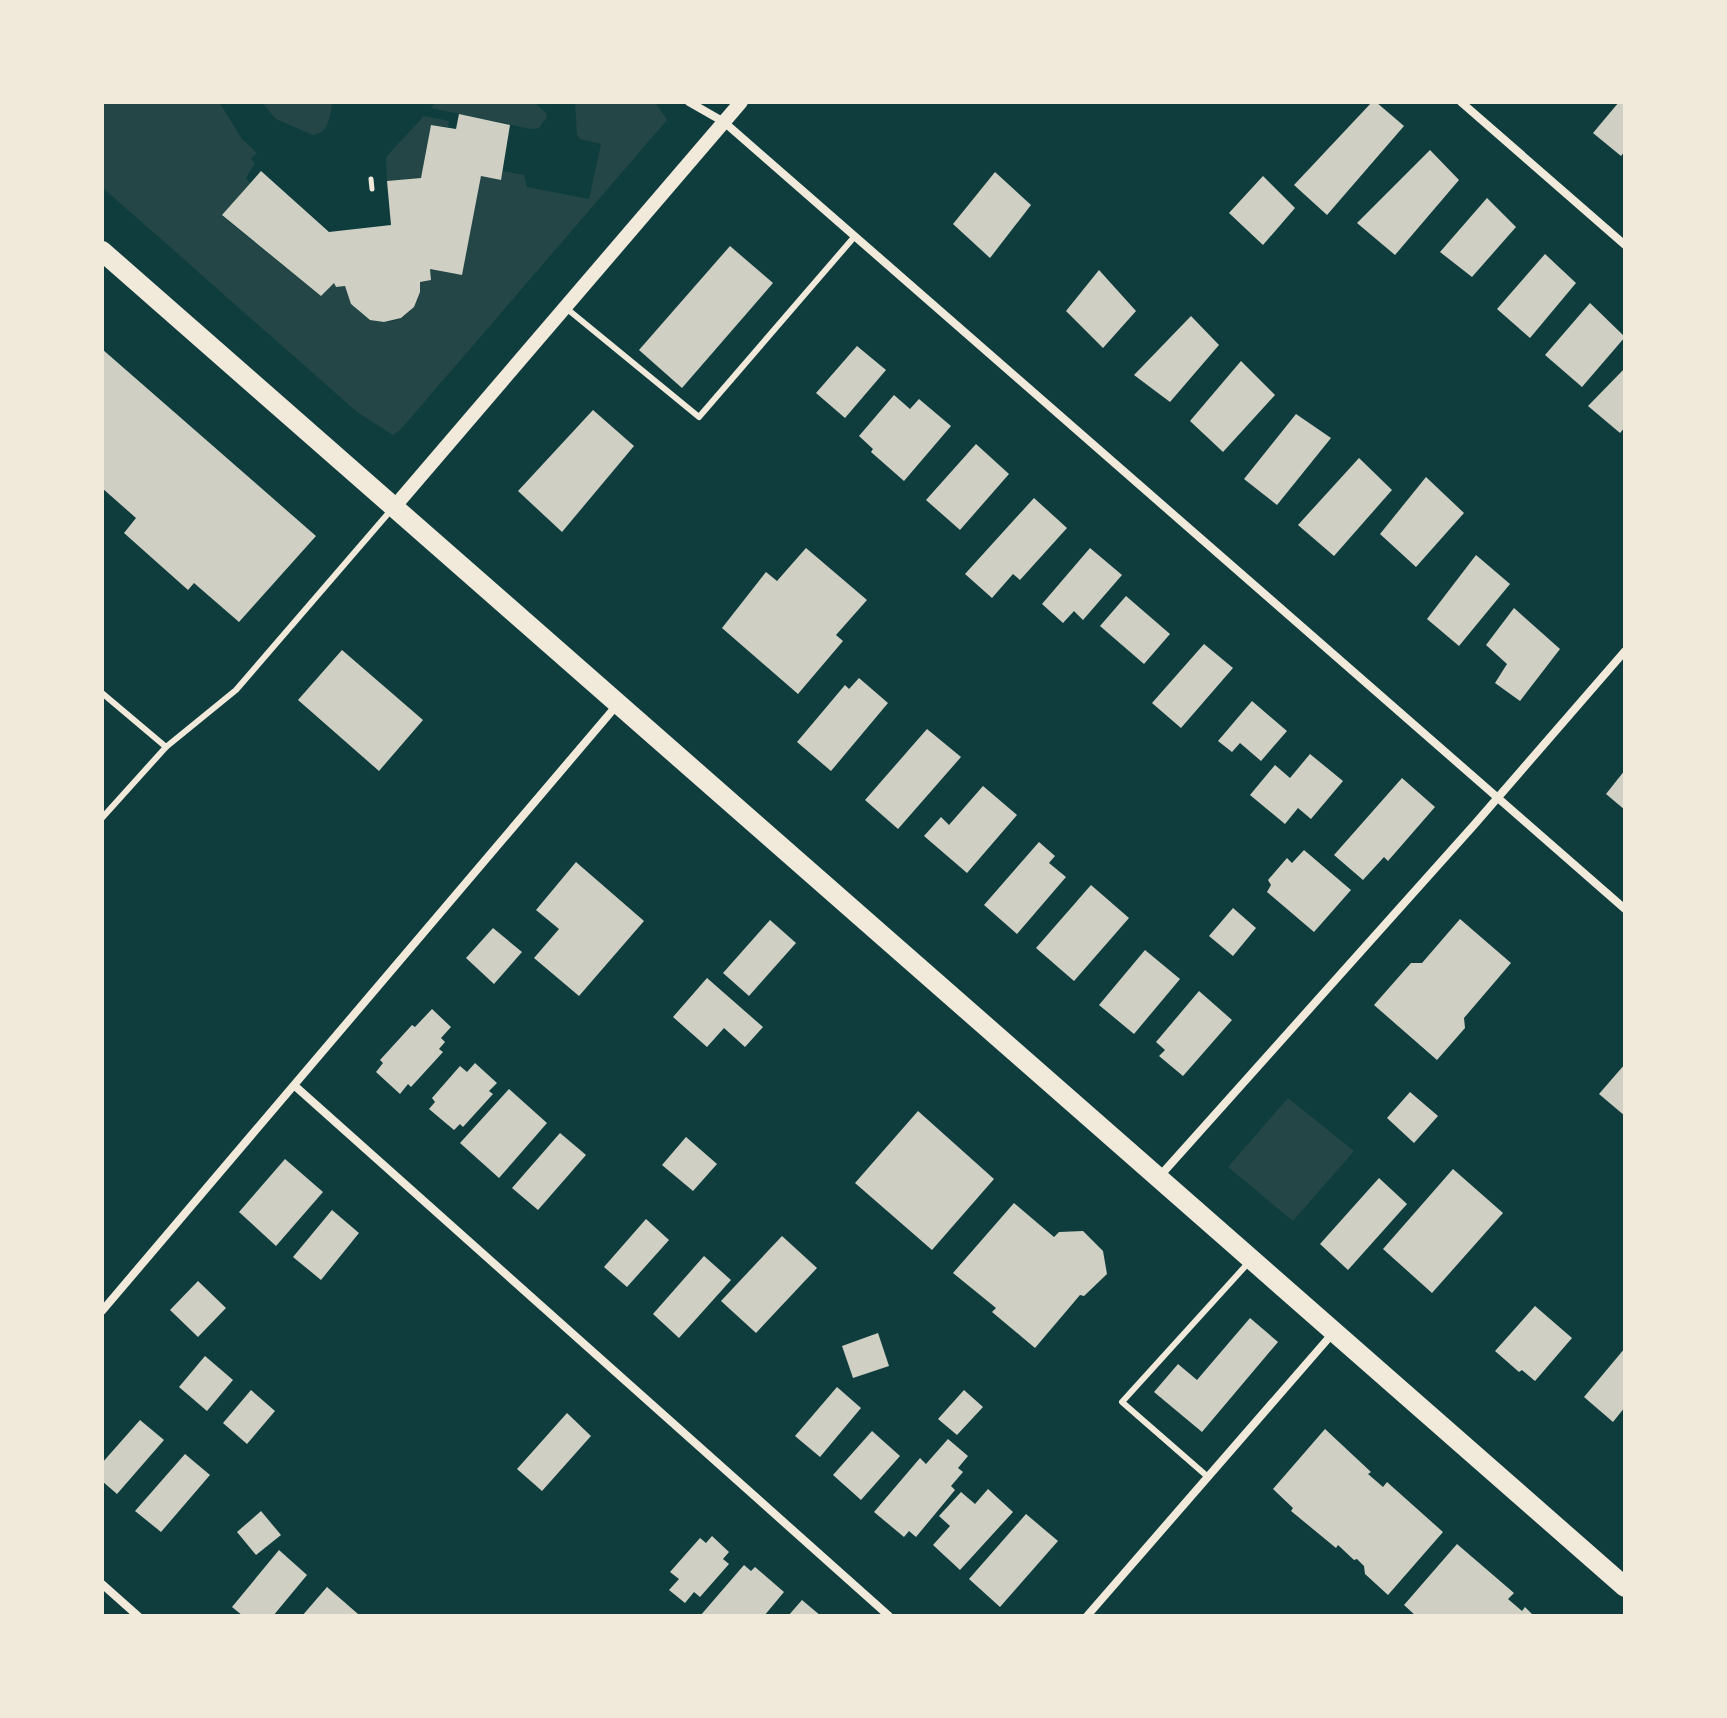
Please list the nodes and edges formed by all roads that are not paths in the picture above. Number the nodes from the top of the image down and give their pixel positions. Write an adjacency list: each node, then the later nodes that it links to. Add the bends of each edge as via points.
1 (689, 102): 4 (street)
2 (741, 102): 4 (street)
3 (1461, 102): 6 (street)
4 (724, 122): 5 (street); 8 (street)
5 (855, 236): 8 (lane, via 699,417); 14 (street)
6 (1625, 245)
7 (102, 251): 9 (main road)
8 (566, 308): 9 (street)
9 (395, 506): 12 (main road); 13 (lane, via 236,690)
10 (1625, 651): 14 (street)
11 (102, 693): 13 (lane)
12 (618, 703): 17 (street); 18 (main road)
13 (166, 747): 15 (lane)
14 (1498, 798): 16 (street); 18 (street)
15 (102, 818)
16 (1625, 909)
17 (295, 1086): 20 (street); 26 (street)
18 (1158, 1178): 19 (main road)
19 (1252, 1258): 21 (main road); 22 (lane, via 1122,1402)
20 (102, 1311)
21 (1333, 1332): 22 (street); 24 (main road)
22 (1208, 1477): 27 (street)
23 (102, 1584): 25 (street)
24 (1625, 1587)
25 (138, 1616)
26 (889, 1616)
27 (1087, 1616)

